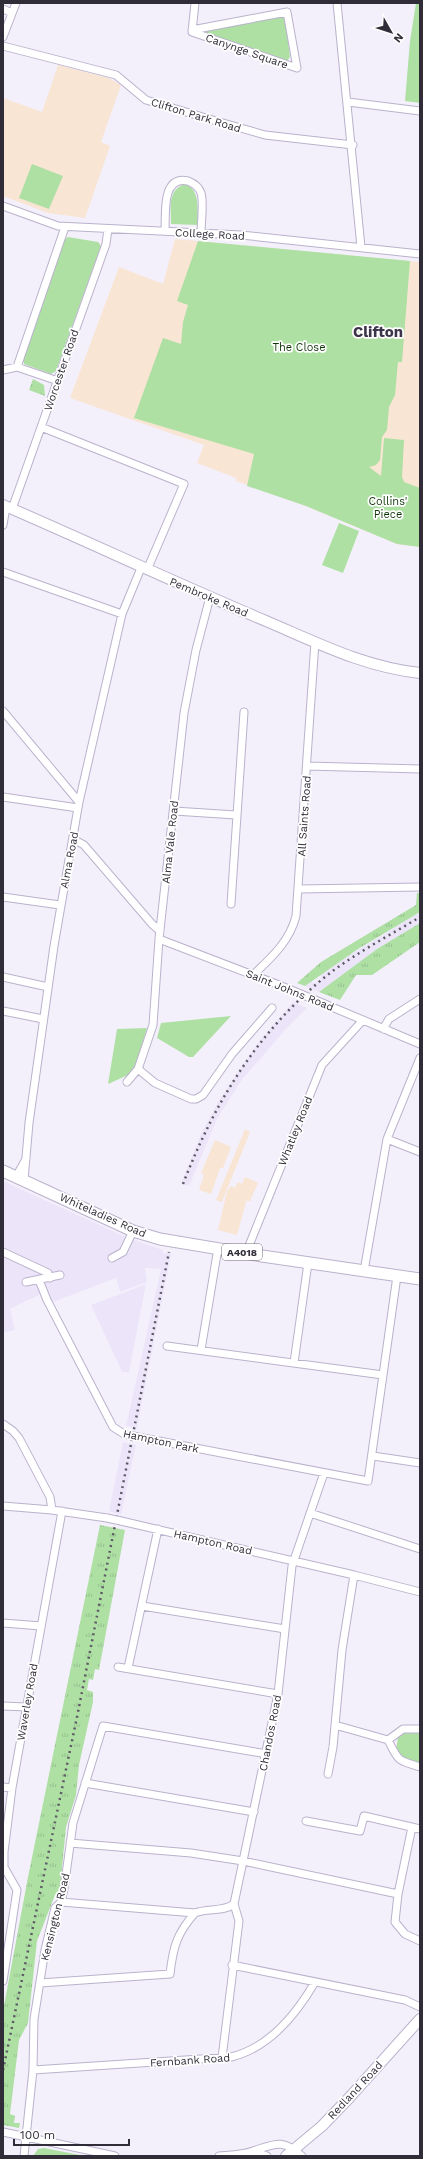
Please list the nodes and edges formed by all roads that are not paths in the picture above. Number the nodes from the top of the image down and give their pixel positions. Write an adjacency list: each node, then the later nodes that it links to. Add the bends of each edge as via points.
1 (16, 3): 5 (street)
2 (195, 3): 6 (street, Canynge Square)
3 (337, 3): 9 (street)
4 (3, 9): 5 (street)
5 (12, 13): 7 (street)
6 (192, 30): 6 (street, Canynge Square, via 192,32 297,68 287,12)
7 (3, 37)
8 (3, 46): 11 (street, Clifton Park Road, via 116,75 146,100 264,135)
9 (348, 102): 10 (street); 11 (street)
10 (420, 111)
11 (352, 145): 17 (street)
12 (3, 206): 13 (street, College Road)
13 (65, 227): 14 (street, College Road); 19 (street)
14 (108, 229): 15 (street, College Road); 21 (street, Worcester Road, via 106,244)
15 (165, 231): 16 (street, College Road); 16 (street, via 167,192 174,183 182,180 195,185 201,193)
16 (201, 233): 17 (street, College Road)
17 (361, 247): 18 (street, College Road)
18 (420, 254)
19 (17, 367): 20 (street); 21 (street)
20 (3, 370)
21 (58, 381): 22 (street, Worcester Road)
22 (41, 427): 23 (street, Worcester Road); 25 (street, Alma Road, via 184,484)
23 (7, 507): 24 (street, Worcester Road); 25 (main road, Pembroke Road)
24 (3, 525)
25 (144, 569): 27 (main road, Pembroke Road); 28 (street, Alma Road)
26 (3, 572): 28 (street)
27 (210, 597): 29 (main road, Pembroke Road); 37 (street, Alma Vale Road, via 184,712)
28 (122, 614): 36 (street, Alma Road)
29 (315, 642): 30 (main road, Pembroke Road, via 374,665); 33 (street, All Saints Road)
30 (420, 673)
31 (3, 711): 36 (street)
32 (244, 712): 38 (street)
33 (307, 766): 34 (street); 41 (street, All Saints Road)
34 (420, 769)
35 (3, 797): 36 (street)
36 (78, 805): 39 (street, Alma Road)
37 (174, 811): 38 (street); 45 (street, Alma Vale Road)
38 (236, 815): 43 (street)
39 (73, 839): 44 (street, Alma Road); 45 (street, Saint Johns Road, via 84,845)
40 (420, 887): 41 (street)
41 (299, 889): 46 (street, All Saints Road, via 293,928 272,957)
42 (3, 897): 44 (street)
43 (231, 904)
44 (60, 905): 48 (street, Alma Road)
45 (160, 935): 46 (street, Saint Johns Road); 57 (street, Alma Vale Road, via 153,1025)
46 (252, 975): 53 (street, Saint Johns Road, bridge)
47 (3, 977): 48 (street)
48 (48, 987): 52 (street, Alma Road)
49 (420, 999): 54 (street, via 389,1019)
50 (272, 1008): 57 (street, via 232,1054 203,1095 196,1099 190,1099 155,1083)
51 (3, 1011): 52 (street)
52 (44, 1019): 62 (street, Alma Road, via 26,1159)
53 (363, 1020): 54 (street, Saint Johns Road); 66 (street, Whatley Road, via 322,1065)
54 (383, 1029): 55 (street, Saint Johns Road)
55 (420, 1044)
56 (420, 1058): 59 (street)
57 (138, 1069): 58 (street, Alma Vale Road)
58 (126, 1082)
59 (387, 1139): 60 (street); 69 (street)
60 (420, 1152)
61 (3, 1171): 62 (main road, Whiteladies Road / A4018)
62 (20, 1179): 63 (main road, Whiteladies Road / A4018)
63 (132, 1231): 64 (main road, Whiteladies Road / A4018, via 175,1243); 67 (street, via 123,1252)
64 (218, 1248): 66 (main road, Whiteladies Road / A4018); 77 (street)
65 (3, 1252): 72 (street, via 48,1273)
66 (246, 1253): 68 (main road, Whiteladies Road / A4018)
67 (112, 1258)
68 (308, 1263): 69 (main road, Whiteladies Road / A4018); 78 (street)
69 (364, 1271): 71 (main road, Whiteladies Road / A4018)
70 (60, 1275): 72 (street)
71 (397, 1276): 73 (main road, Whiteladies Road / A4018); 79 (street)
72 (50, 1278): 74 (street)
73 (420, 1279)
74 (39, 1280): 75 (street); 83 (street, Hampton Park, bridge, via 113,1428 138,1437)
75 (26, 1282)
76 (167, 1346): 77 (street)
77 (201, 1350): 78 (street)
78 (294, 1363): 79 (street)
79 (383, 1375): 81 (street)
80 (3, 1424): 85 (street, via 19,1438 50,1497)
81 (373, 1456): 82 (street); 83 (street, Hampton Park, via 368,1480)
82 (420, 1463)
83 (324, 1473): 87 (street)
84 (3, 1506): 85 (street, Hampton Road)
85 (52, 1510): 86 (street, Hampton Road)
86 (62, 1511): 88 (street, Hampton Road, bridge); 95 (street, Waverley Road)
87 (310, 1513): 89 (street); 90 (street)
88 (158, 1529): 90 (street, Hampton Road); 93 (street)
89 (420, 1549)
90 (293, 1560): 91 (street, Hampton Road); 96 (street, Chandos Road)
91 (354, 1575): 92 (street, Hampton Road); 102 (street, via 342,1650)
92 (420, 1592)
93 (142, 1606): 96 (street); 98 (street)
94 (3, 1623): 95 (street)
95 (41, 1626): 101 (street, Waverley Road)
96 (285, 1629): 99 (street, Chandos Road)
97 (118, 1667): 98 (street)
98 (128, 1668): 99 (street)
99 (278, 1694): 105 (street, Chandos Road)
100 (3, 1706): 101 (street)
101 (26, 1707): 110 (street, Waverley Road)
102 (336, 1726): 104 (street); 107 (street)
103 (420, 1729): 104 (street, via 403,1729)
104 (388, 1740): 106 (street, via 392,1752 398,1759)
105 (267, 1754): 108 (street, Kensington Road, via 103,1726); 111 (street, Chandos Road)
106 (420, 1767)
107 (328, 1774)
108 (85, 1783): 111 (street); 115 (street, Kensington Road)
109 (3, 1787): 110 (street)
110 (12, 1788): 117 (street, Waverley Road)
111 (254, 1812): 116 (street, Chandos Road)
112 (306, 1821): 113 (street, via 360,1831 364,1816)
113 (412, 1827): 114 (street); 118 (street)
114 (420, 1829)
115 (70, 1843): 116 (street, via 191,1853); 119 (street, Kensington Road)
116 (243, 1861): 118 (street); 120 (street, Chandos Road)
117 (3, 1867): 123 (street, Waverley Road, via 17,1890)
118 (398, 1894): 122 (street, via 395,1922 405,1934)
119 (61, 1902): 121 (street); 127 (street, Kensington Road, via 55,1908)
120 (234, 1904): 121 (street, via 229,1908 204,1909); 124 (street, via 239,1921)
121 (195, 1913): 127 (street, via 183,1926 173,1948 170,1974)
122 (420, 1941)
123 (7, 1944): 125 (street)
124 (232, 1965): 126 (street); 130 (street)
125 (3, 1981)
126 (315, 1982): 128 (street, via 405,2000); 130 (street, Fernbank Road, via 303,2003 262,2043 241,2055)
127 (40, 1983): 131 (street, Kensington Road, via 34,2019)
128 (420, 2007)
129 (420, 2019): 135 (main road, Redland Road, via 322,2126)
130 (222, 2058): 131 (street, Fernbank Road)
131 (33, 2070): 133 (street, Kensington Road)
132 (4, 2132): 133 (street)
133 (27, 2137): 136 (street, Kensington Road); 137 (street)
134 (253, 2151): 135 (street, via 276,2144); 138 (street); 139 (street)
135 (290, 2152): 140 (street)
136 (24, 2156)
137 (115, 2156)
138 (219, 2156)
139 (267, 2156)
140 (302, 2156)

